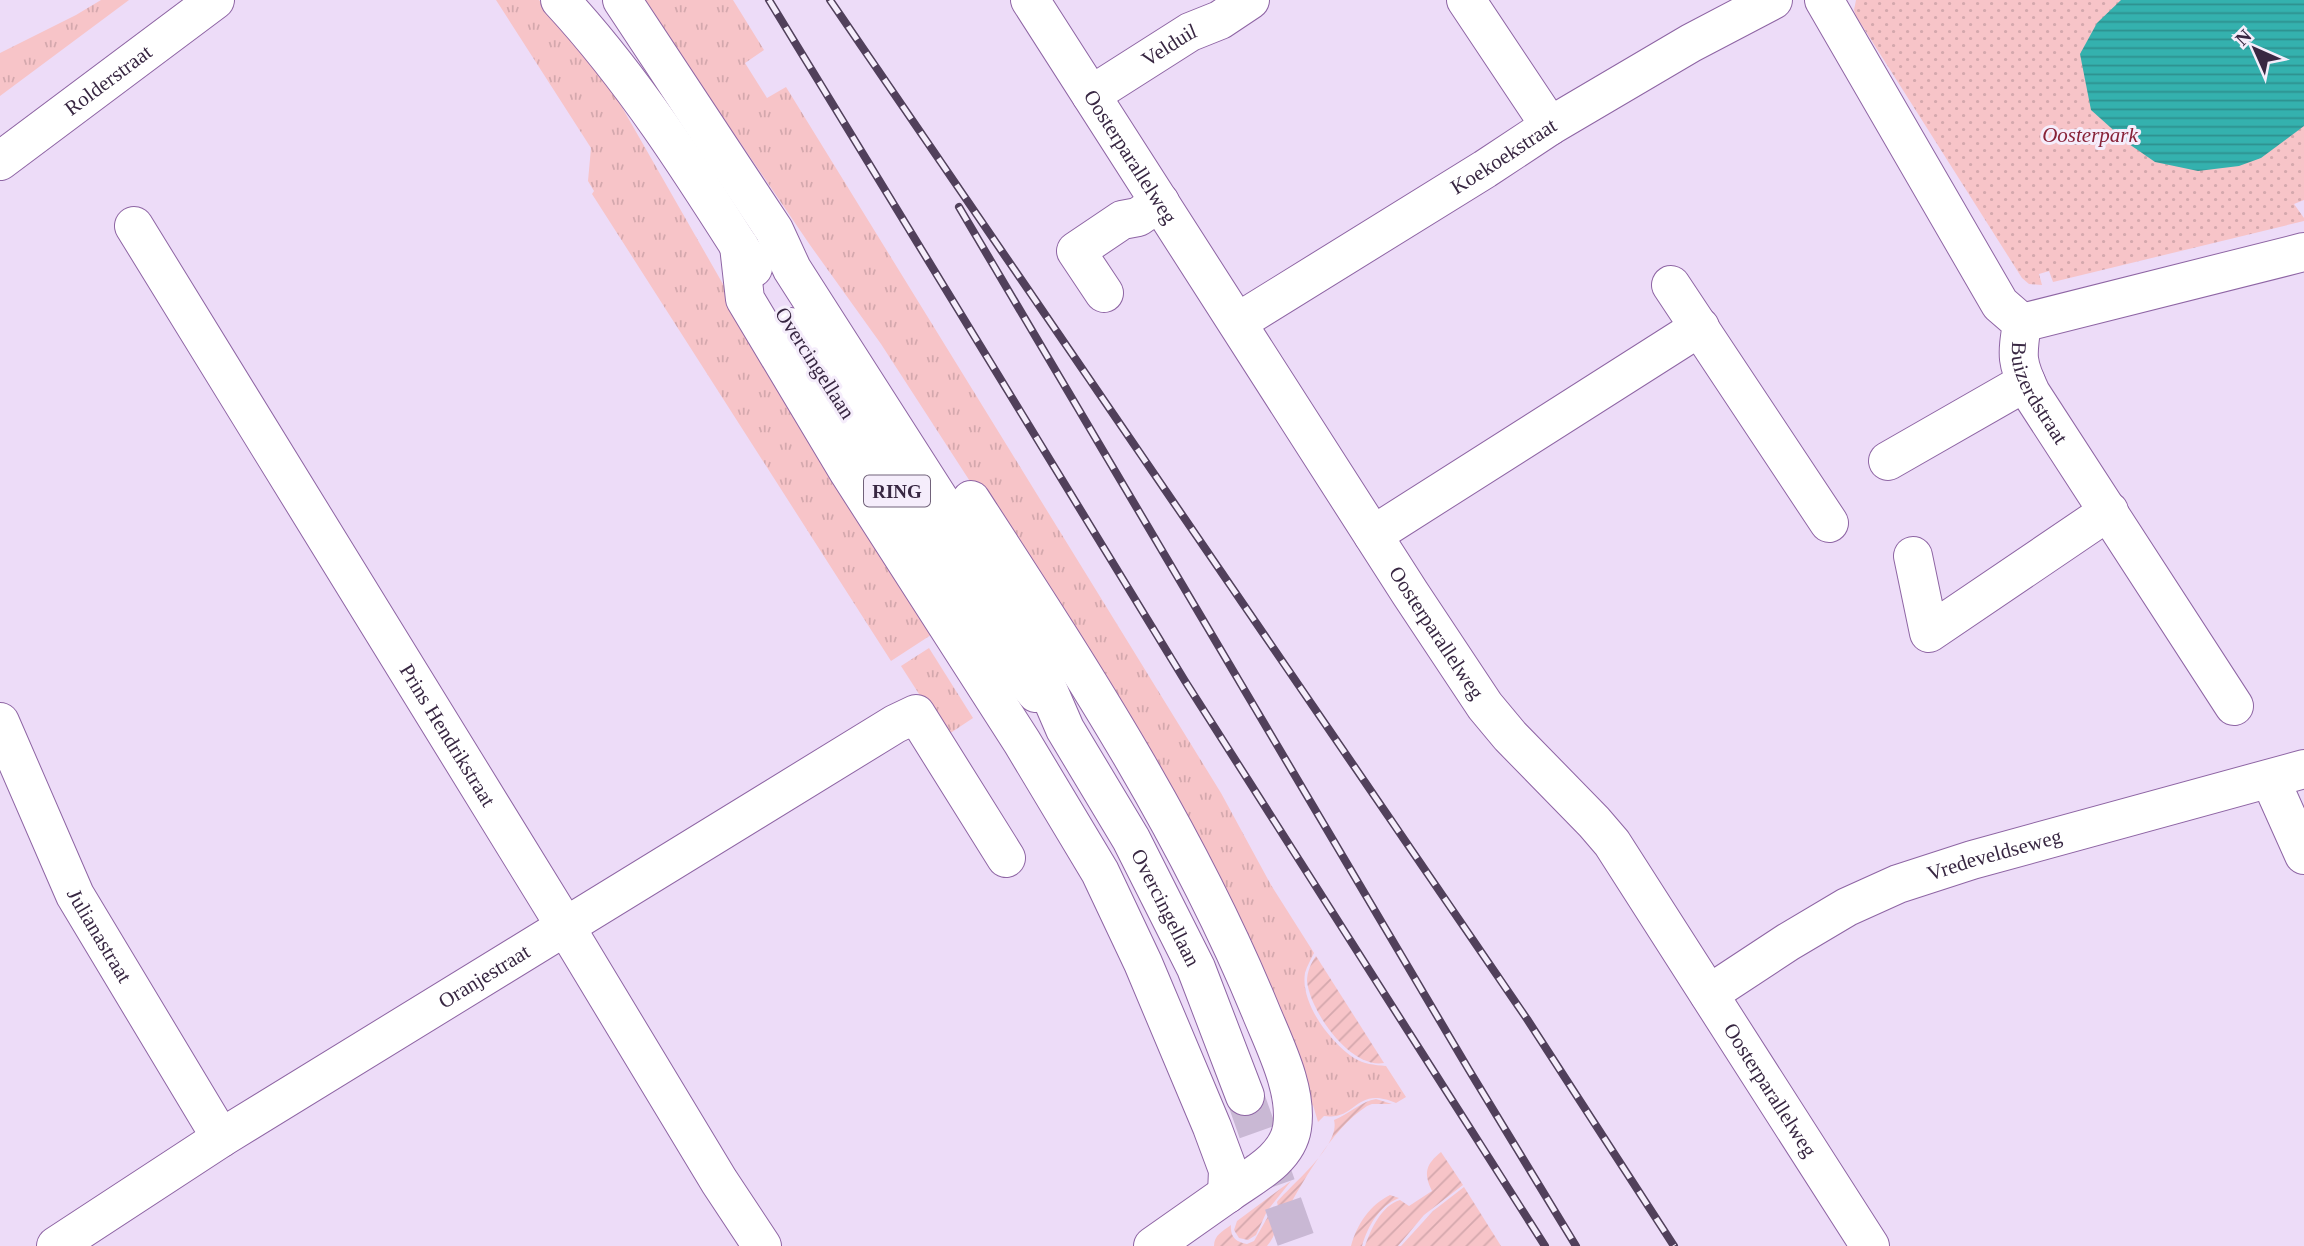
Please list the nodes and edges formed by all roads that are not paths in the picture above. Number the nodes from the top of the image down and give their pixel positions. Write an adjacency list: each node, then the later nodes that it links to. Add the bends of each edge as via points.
1 (215, 0): 11 (street, Rolderstraat)
2 (560, 0): 15 (street, Overcingellaan / RING, via 623,74)
3 (621, 0): 14 (street, Overcingellaan / RING)
4 (1030, 0): 9 (street, Oosterparallelweg)
5 (1250, 0): 9 (street, Velduil)
6 (1466, 0): 10 (street)
7 (1773, 0): 10 (street, Koekoekstraat)
8 (1824, 0): 20 (street, Buizerdstraat, via 2000,304)
9 (1091, 95): 12 (street, Oosterparallelweg)
10 (1550, 126): 19 (street, Koekoekstraat)
11 (0, 161)
12 (1160, 202): 18 (street, via 1138,217 1122,220 1076,251); 19 (street, Oosterparallelweg)
13 (134, 226): 34 (street, Prins Hendrikstraat)
14 (774, 230): 30 (street, Overcingellaan / RING, via 793,269 1021,627); 38 (street, via 811,262 855,322 1024,581 1167,815 1223,924 1293,1100 1291,1132 1284,1148)
15 (740, 246): 30 (street, Overcingellaan / RING, via 995,643); 38 (street, via 745,299 1100,872 1212,1128 1228,1170)
16 (2304, 252): 20 (street)
17 (1671, 285): 21 (street)
18 (1104, 293)
19 (1238, 322): 26 (street, Oosterparallelweg)
20 (2022, 323): 22 (street, Buizerdstraat, via 2017,354)
21 (1700, 327): 25 (street); 26 (street)
22 (2026, 382): 23 (street); 24 (street, Buizerdstraat)
23 (1888, 461)
24 (2109, 511): 27 (street, via 1929,633); 28 (street, Buizerdstraat)
25 (1829, 523)
26 (1373, 535): 35 (street, Oosterparallelweg, via 1485,706 1612,843)
27 (1913, 556)
28 (2234, 706)
29 (0, 722): 37 (street, Julianastraat, via 75,895)
30 (1065, 729): 36 (street, Overcingellaan / RING, via 1166,905 1196,968)
31 (2287, 774): 32 (street); 35 (street, Vredeveldseweg, via 1972,860 1869,895)
32 (2304, 855)
33 (1006, 858): 34 (street, Oranjestraat, via 916,714)
34 (565, 926): 37 (street, Oranjestraat); 40 (street, Prins Hendrikstraat)
35 (1709, 994): 42 (street, Oosterparallelweg)
36 (1245, 1096)
37 (221, 1138): 39 (street, Oranjestraat)
38 (1227, 1194): 41 (street)
39 (56, 1246)
40 (762, 1246)
41 (1153, 1246)
42 (1870, 1246)

